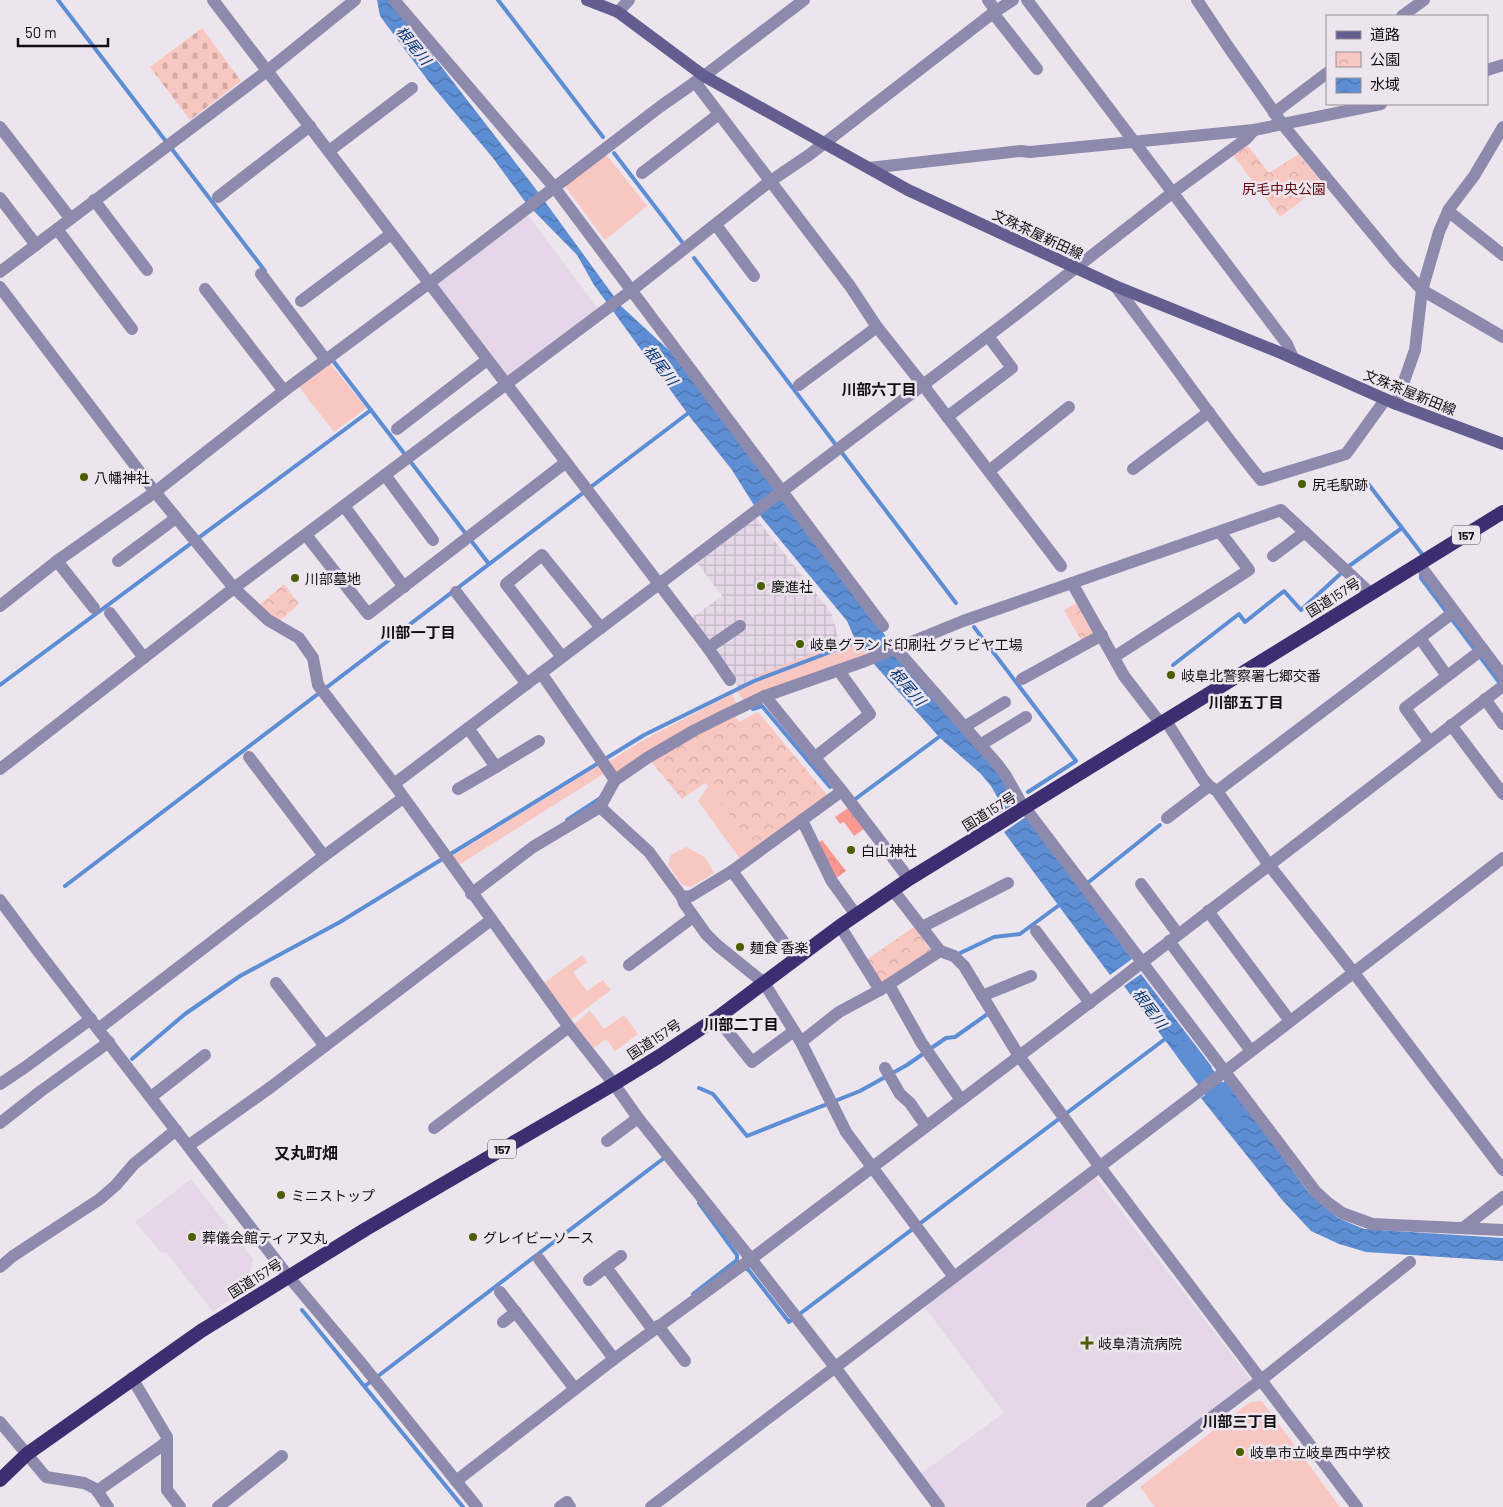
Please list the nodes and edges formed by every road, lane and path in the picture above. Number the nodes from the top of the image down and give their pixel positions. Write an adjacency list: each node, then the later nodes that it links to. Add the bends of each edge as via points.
1 (213, 0): 17 (street)
2 (355, 0): 17 (street)
3 (394, 0): 36 (street)
4 (587, 0): 12 (main road, 文殊茶屋新田線)
5 (629, 0): 12 (street)
6 (804, 0): 20 (street)
7 (988, 0): 13 (street)
8 (1013, 0): 13 (street)
9 (1027, 0): 30 (street)
10 (1197, 0): 23 (street)
11 (1424, 0): 14 (street)
12 (618, 12): 20 (main road, 文殊茶屋新田線)
13 (995, 12): 16 (street); 31 (street)
14 (1403, 15)
15 (1503, 65): 18 (street)
16 (1037, 69)
17 (267, 70): 26 (street); 40 (street)
18 (1488, 70)
19 (1326, 75): 23 (street)
20 (699, 79): 24 (street); 31 (main road, 文殊茶屋新田線); 36 (street)
21 (412, 88): 32 (street)
22 (1377, 105): 25 (street)
23 (1274, 113): 25 (street)
24 (719, 114): 34 (street); 35 (street)
25 (1283, 125): 29 (street); 58 (street)
26 (310, 126): 32 (street); 38 (street)
27 (0, 127): 42 (street)
28 (1503, 127): 41 (street, via 1474,176)
29 (1254, 130): 30 (street); 37 (street)
30 (1136, 142): 33 (street); 37 (street)
31 (823, 143): 33 (main road, 文殊茶屋新田線); 35 (street)
32 (329, 151): 45 (street)
33 (869, 168): 48 (main road, 文殊茶屋新田線, via 908,190)
34 (642, 173)
35 (770, 182): 43 (street); 60 (street, via 850,286)
36 (549, 191): 53 (street); 57 (street)
37 (1172, 193): 48 (street); 64 (street, via 1287,344)
38 (218, 196)
39 (0, 198): 46 (street)
40 (94, 200): 42 (street); 49 (street)
41 (1448, 211): 47 (street); 58 (street)
42 (70, 218): 44 (street)
43 (716, 225): 52 (street); 57 (street)
44 (57, 229): 46 (street); 61 (street)
45 (391, 234): 53 (street); 59 (street)
46 (36, 245): 50 (street)
47 (1503, 255)
48 (1077, 267): 54 (main road, 文殊茶屋新田線); 62 (street)
49 (147, 270)
50 (0, 272)
51 (261, 274): 65 (street)
52 (754, 276)
53 (428, 284): 65 (street); 66 (street)
54 (1115, 286): 64 (main road, 文殊茶屋新田線); 73 (street)
55 (0, 287): 81 (street)
56 (205, 289): 70 (street)
57 (632, 290): 67 (street); 82 (street)
58 (1422, 290): 63 (street); 71 (street, via 1415,350)
59 (302, 301)
60 (877, 327): 68 (street); 69 (street)
61 (132, 330)
62 (988, 336): 68 (street); 74 (street, via 1012,368)
63 (1503, 337)
64 (1293, 358): 71 (main road, 文殊茶屋新田線)
65 (326, 360): 70 (street)
66 (487, 360): 67 (street); 75 (street)
67 (505, 384): 77 (street); 80 (street)
68 (923, 385): 74 (street); 82 (street)
69 (800, 386)
70 (284, 391): 81 (street)
71 (1391, 402): 73 (street, via 1346,454 1261,480); 76 (main road, 文殊茶屋新田線)
72 (1069, 406): 79 (street)
73 (1209, 412): 78 (street)
74 (947, 417): 79 (street)
75 (397, 429)
76 (1503, 444)
77 (565, 463): 96 (street); 97 (street)
78 (1133, 470)
79 (989, 471): 94 (street)
80 (385, 475): 83 (street); 89 (street)
81 (155, 492): 85 (street); 91 (street)
82 (781, 492): 96 (street); 106 (street)
83 (344, 506): 88 (street); 97 (street)
84 (1503, 512): 93 (highway, 国道157号 / 157)
85 (176, 518): 92 (street); 98 (street)
86 (1220, 532): 87 (street, via 1281,510); 95 (street); 115 (street, via 1249,570)
87 (1305, 532): 90 (street); 100 (street)
88 (306, 535): 97 (street, via 368,614); 98 (street)
89 (434, 540)
90 (1273, 556)
91 (57, 561): 101 (street); 102 (street)
92 (118, 562)
93 (1423, 562): 100 (highway, 国道157号 / 157); 103 (street)
94 (1061, 566)
95 (1072, 582): 108 (street); 111 (street)
96 (658, 585): 107 (street); 110 (street)
97 (404, 587)
98 (234, 588): 114 (street); 141 (street, via 268,620 299,638 313,658 318,685)
99 (456, 592): 122 (street)
100 (1370, 593): 128 (highway, 国道157号 / 157)
101 (1, 604)
102 (94, 608)
103 (1454, 612): 109 (street); 112 (street)
104 (110, 613): 114 (street)
105 (740, 626): 110 (street)
106 (883, 626)
107 (601, 628): 113 (street); 113 (street, via 542,555 506,584)
108 (1102, 635): 115 (street); 120 (street)
109 (1420, 638): 118 (street); 142 (street)
110 (708, 648): 121 (street)
111 (896, 649): 116 (street); 131 (street)
112 (1483, 649): 118 (street); 119 (street)
113 (562, 657): 117 (street)
114 (144, 658): 139 (street)
115 (1114, 658): 128 (street, via 1124,676)
116 (839, 671): 124 (street); 137 (street, via 870,714)
117 (541, 673): 122 (street); 140 (street)
118 (1447, 676): 134 (street, via 1405,708)
119 (1503, 676)
120 (1022, 679)
121 (730, 680)
122 (527, 684): 132 (street)
123 (1503, 686): 125 (street)
124 (765, 696): 137 (street); 140 (street, via 695,730)
125 (1485, 700): 129 (street); 130 (street)
126 (1005, 702): 131 (street)
127 (1026, 717): 135 (street)
128 (1164, 722): 142 (street); 148 (highway, 国道157号 / 157)
129 (1503, 724)
130 (1451, 725): 134 (street); 145 (street)
131 (964, 727): 135 (street)
132 (468, 728): 138 (street); 141 (street)
133 (539, 741): 138 (street)
134 (1429, 741): 153 (street)
135 (980, 745): 148 (street, via 1006,776)
136 (249, 757): 151 (street)
137 (814, 758): 144 (street)
138 (496, 766): 143 (street)
139 (0, 769)
140 (615, 780): 147 (street)
141 (394, 784): 146 (street)
142 (1213, 788): 149 (street); 153 (street)
143 (458, 789)
144 (842, 791): 150 (street); 155 (street)
145 (1503, 794)
146 (403, 798): 151 (street); 159 (street)
147 (600, 807): 159 (street, via 533,848); 160 (street, via 649,852)
148 (1016, 813): 155 (highway, 国道157号 / 157); 192 (street, via 1084,885)
149 (1167, 818)
150 (802, 820): 154 (street); 163 (street, via 831,880)
151 (324, 856): 182 (street)
152 (1503, 858): 173 (street)
153 (1269, 865): 162 (street); 173 (street)
154 (732, 870): 160 (street, via 691,896); 171 (street)
155 (909, 879): 158 (highway, 国道157号 / 157)
156 (1008, 883): 167 (street)
157 (1141, 884): 169 (street)
158 (893, 890): 163 (highway, 国道157号 / 157); 167 (street)
159 (471, 894): 165 (street)
160 (682, 897): 164 (street)
161 (0, 900): 182 (street)
162 (1208, 911): 169 (street); 181 (street)
163 (856, 915): 166 (highway, 国道157号 / 157)
164 (693, 918): 172 (street); 176 (street, via 717,945)
165 (491, 920): 183 (street); 187 (street)
166 (840, 926): 171 (highway, 国道157号 / 157); 177 (street)
167 (922, 927): 170 (street)
168 (1036, 931): 179 (street)
169 (1173, 938): 179 (street, bridge); 188 (street)
170 (940, 951): 177 (street); 178 (street, via 954,956 964,966)
171 (796, 959): 176 (highway, 国道157号 / 157)
172 (629, 965)
173 (1354, 973): 181 (street); 206 (street)
174 (1031, 976): 178 (street)
175 (276, 983): 187 (street)
176 (764, 983): 180 (highway, 国道157号 / 157); 184 (street)
177 (885, 988): 186 (street, via 839,1012); 196 (street)
178 (982, 996): 190 (street)
179 (1090, 1003): 190 (street)
180 (717, 1018): 184 (street, via 752,1062); 194 (highway, 国道157号 / 157)
181 (1290, 1021): 188 (street)
182 (95, 1024): 185 (street); 193 (street)
183 (569, 1027): 194 (street); 200 (street)
184 (794, 1031): 186 (street)
185 (109, 1042): 195 (street); 198 (street)
186 (801, 1042): 204 (street, via 846,1132)
187 (325, 1046): 203 (street)
188 (1251, 1051): 192 (street)
189 (205, 1056): 195 (street)
190 (1019, 1056): 196 (street); 205 (street)
191 (885, 1068): 199 (street, via 900,1094)
192 (1222, 1073): 205 (street); 208 (street, via 1316,1192 1335,1208 1372,1224)
193 (0, 1084)
194 (614, 1084): 197 (street); 216 (highway, 国道157号 / 157)
195 (151, 1097): 201 (street)
196 (961, 1100): 199 (street)
197 (638, 1118): 202 (street); 212 (street)
198 (0, 1123)
199 (926, 1126): 204 (street)
200 (434, 1128)
201 (176, 1130): 203 (street); 214 (street, via 134,1164 100,1200)
202 (607, 1141)
203 (188, 1146): 216 (street)
204 (871, 1167): 212 (street); 217 (street)
205 (1100, 1167): 217 (street); 227 (street)
206 (1503, 1170)
207 (1503, 1196): 208 (street)
208 (1463, 1228): 209 (street)
209 (1503, 1230)
210 (621, 1256): 215 (street)
211 (539, 1259): 223 (street, via 563,1280)
212 (751, 1259): 222 (street); 225 (street)
213 (1410, 1262): 227 (street)
214 (0, 1267)
215 (606, 1268): 218 (street); 222 (street)
216 (288, 1276): 226 (highway, 国道157号 / 157); 234 (street)
217 (954, 1277): 225 (street)
218 (589, 1280)
219 (500, 1292): 220 (street)
220 (516, 1312): 221 (street); 228 (street)
221 (503, 1322)
222 (656, 1328): 223 (street); 224 (street)
223 (614, 1359): 228 (street)
224 (685, 1361)
225 (835, 1367): 242 (street); 243 (street)
226 (132, 1378): 230 (street); 231 (highway, 国道157号 / 157)
227 (1261, 1380): 244 (street); 245 (street)
228 (574, 1390): 234 (street)
229 (0, 1422): 231 (street)
230 (167, 1441): 235 (street); 237 (street, via 167,1490)
231 (27, 1454): 233 (highway, 国道157号 / 157); 235 (street, via 46,1477 84,1483)
232 (282, 1456): 238 (street)
233 (0, 1480)
234 (456, 1481): 239 (street)
235 (97, 1492): 236 (street)
236 (108, 1507)
237 (180, 1507)
238 (218, 1507)
239 (477, 1507)
240 (560, 1507): 241 (street, via 567,1502)
241 (570, 1507)
242 (651, 1507)
243 (939, 1507)
244 (1092, 1507)
245 (1357, 1507)

